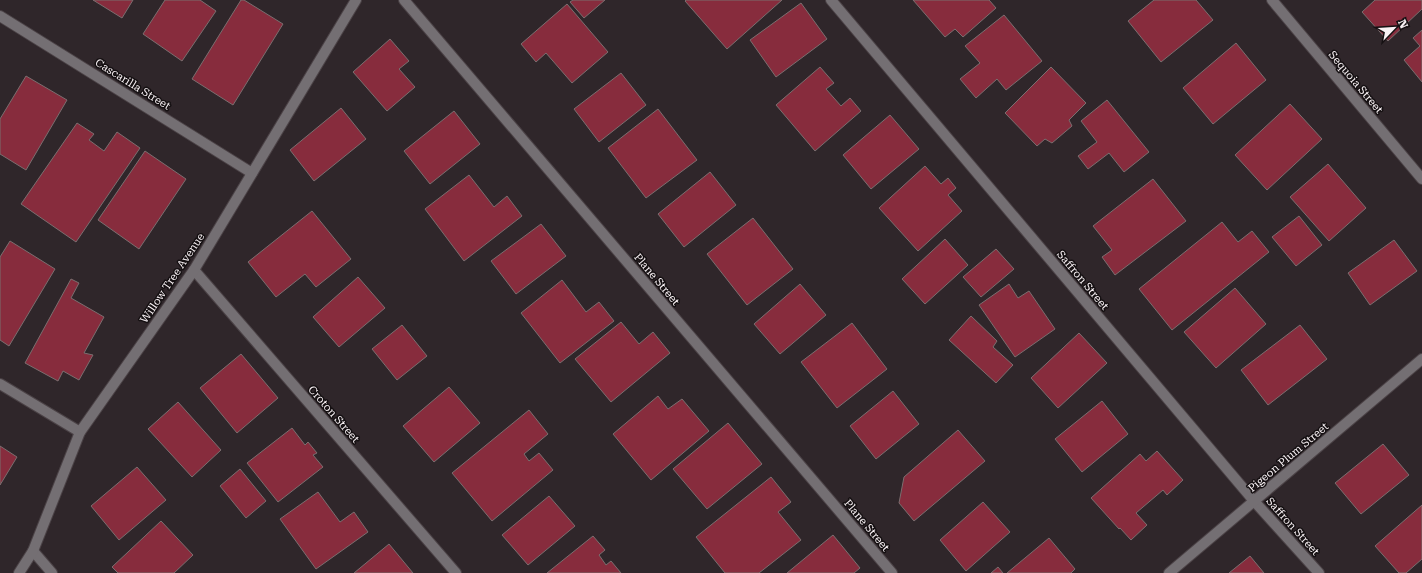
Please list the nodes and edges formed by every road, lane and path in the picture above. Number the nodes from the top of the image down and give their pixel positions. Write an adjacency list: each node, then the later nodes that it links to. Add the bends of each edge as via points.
1 (356, 0): 6 (street, Willow Tree Avenue)
2 (404, 0): 17 (street, Plane Street)
3 (831, 0): 12 (street, Saffron Street)
4 (1272, 0): 7 (street, Sequoia Street)
5 (0, 16): 6 (street, Cascarilla Street)
6 (252, 173): 8 (street, Willow Tree Avenue)
7 (1422, 179)
8 (194, 270): 11 (street, Willow Tree Avenue); 16 (street, Croton Street)
9 (1422, 359): 12 (street, Pigeon Plum Street)
10 (0, 384): 11 (street)
11 (80, 432): 13 (street, Willow Tree Avenue)
12 (1254, 501): 18 (street, Pigeon Plum Street); 19 (street, Saffron Street)
13 (33, 551): 14 (street, Willow Tree Avenue); 15 (street)
14 (19, 573)
15 (52, 573)
16 (456, 573)
17 (892, 573)
18 (1169, 573)
19 (1319, 573)

